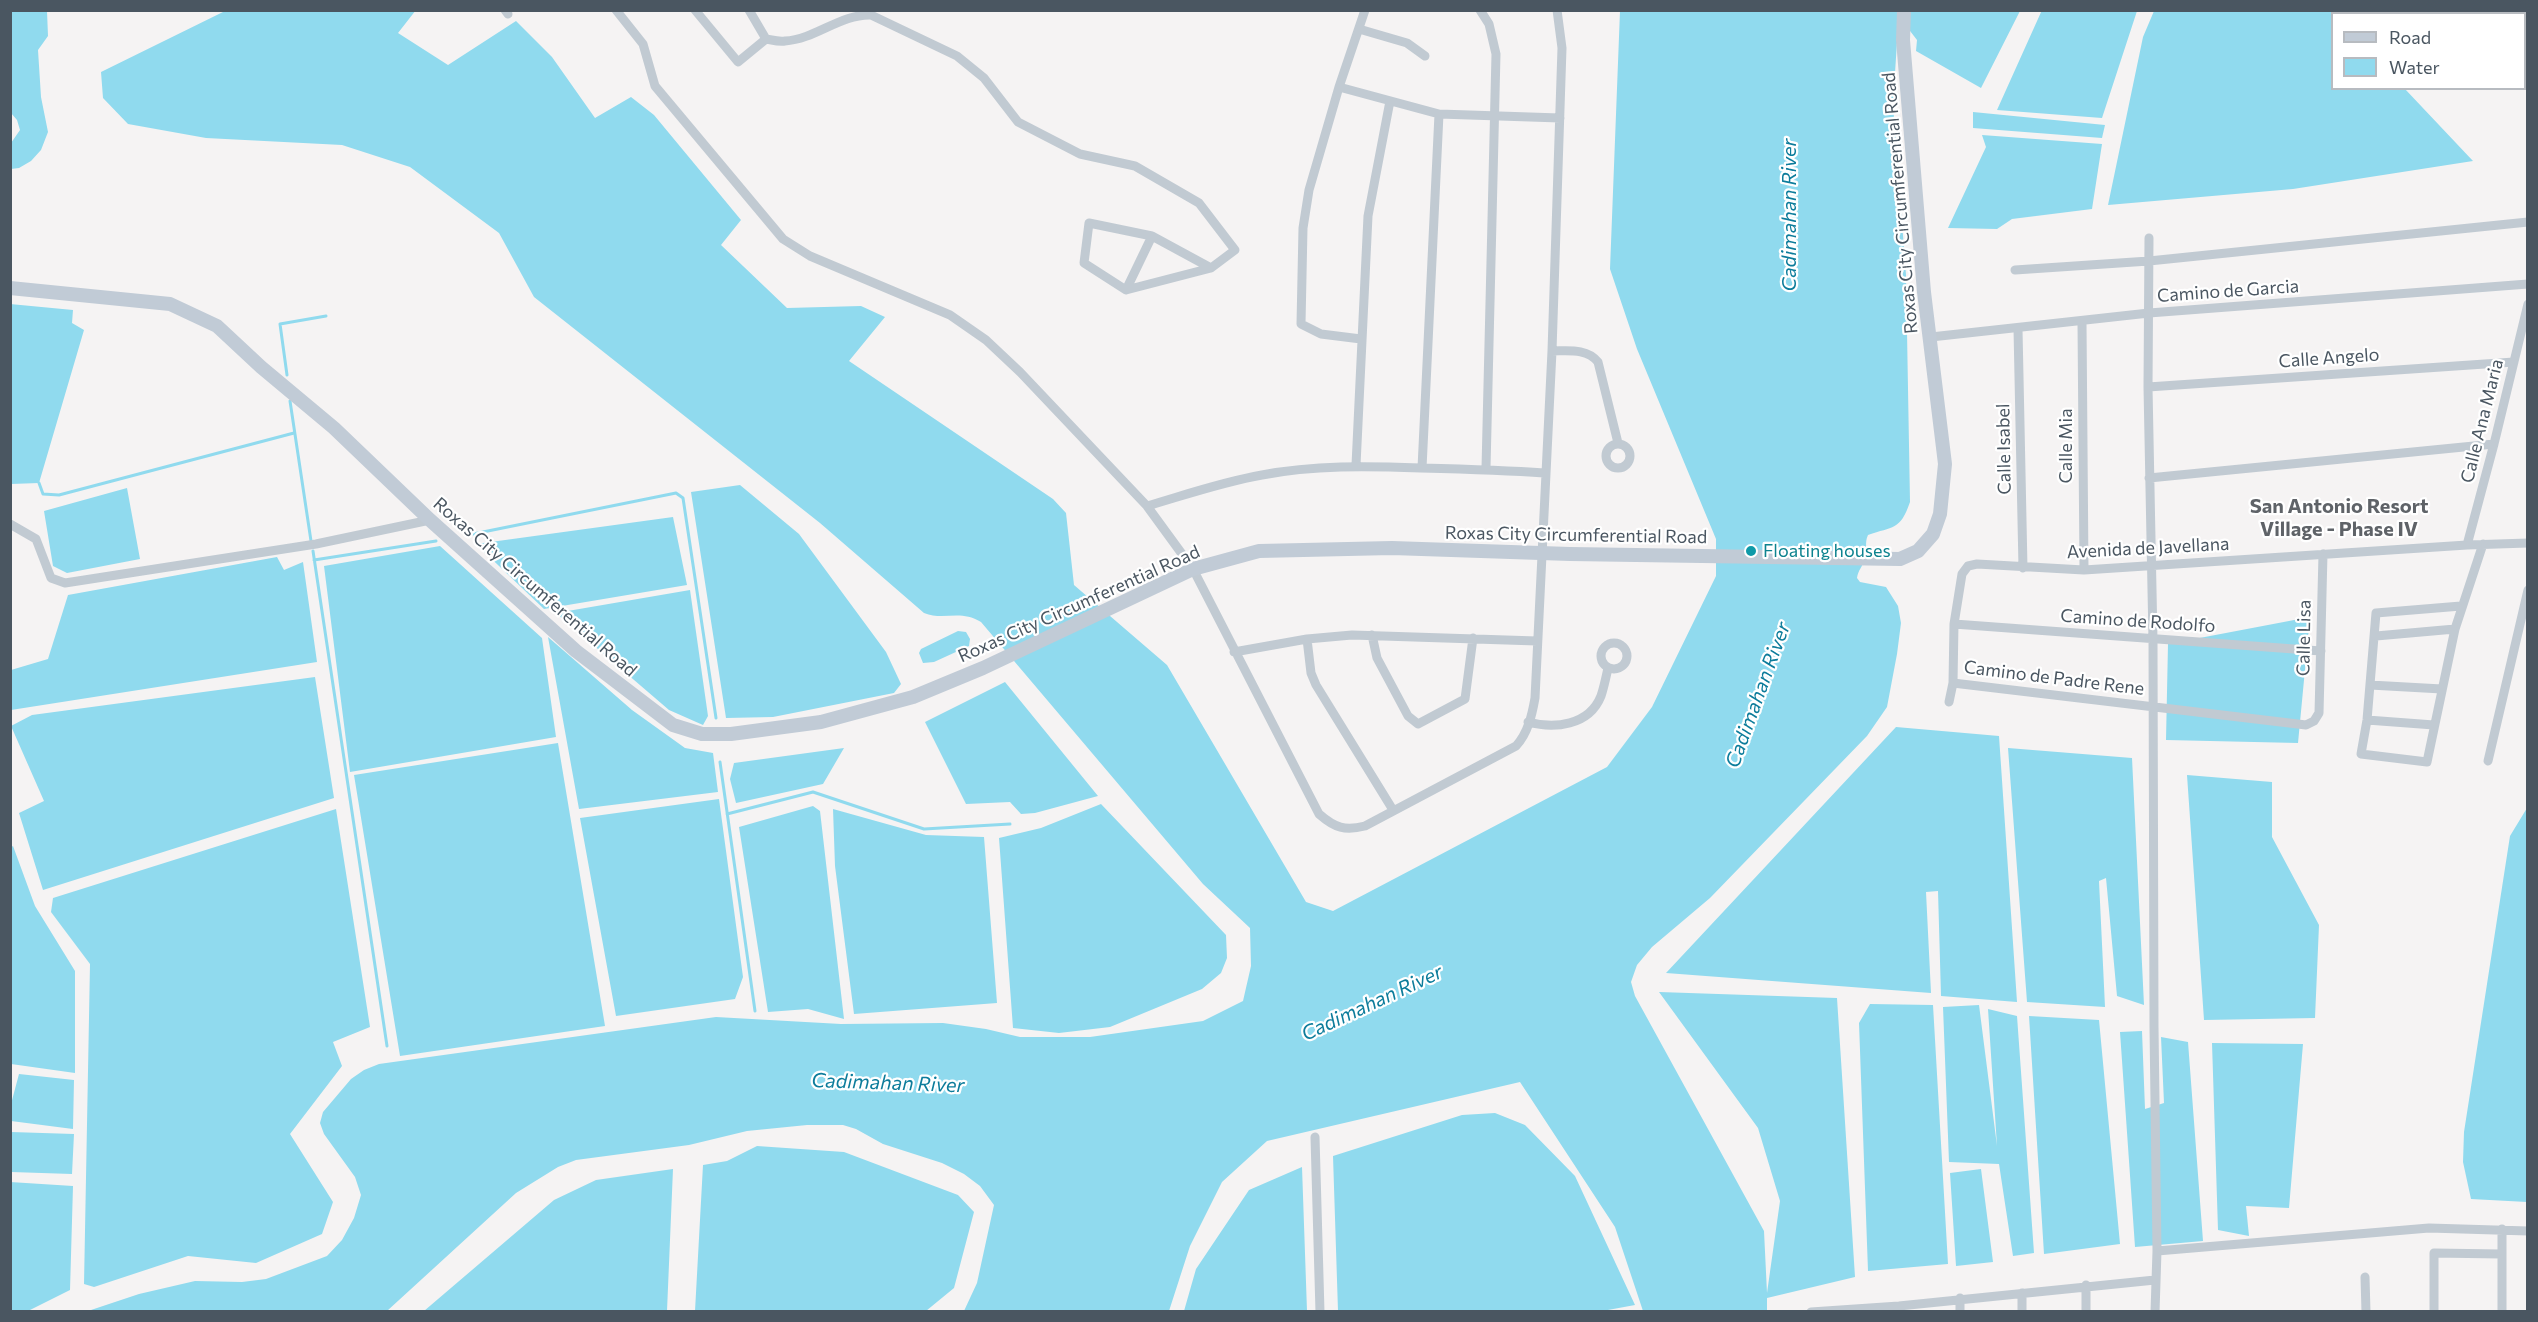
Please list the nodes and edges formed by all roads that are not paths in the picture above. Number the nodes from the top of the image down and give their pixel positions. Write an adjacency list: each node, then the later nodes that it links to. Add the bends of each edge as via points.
1 (616, 10): 41 (street, via 644,44 655,86 783,239 810,256 950,315 986,340)
2 (695, 10): 9 (street, via 738,62)
3 (749, 10): 9 (street)
4 (1365, 10): 8 (street)
5 (1480, 10): 14 (street, via 1489,24 1496,54)
6 (1557, 10): 15 (street, via 1562,48)
7 (1904, 10): 29 (main road, Roxas City Circumferential Road, via 1918,229)
8 (1359, 29): 10 (street, via 1407,43); 11 (street)
9 (766, 39): 20 (street, via 784,42 856,15 871,15 957,56 984,78 1018,122 1080,154 1135,166 1199,203 1235,250)
10 (1425, 56)
11 (1339, 87): 12 (street); 30 (street, via 1309,190 1303,228 1301,324 1321,334)
12 (1390, 101): 13 (street); 30 (street, via 1368,216)
13 (1439, 114): 14 (street); 37 (street)
14 (1495, 117): 15 (street); 38 (street)
15 (1560, 118): 31 (street)
16 (2528, 222): 19 (street)
17 (1152, 236): 20 (street); 24 (street); 24 (street, via 1089,223 1084,263)
18 (2150, 238): 19 (street)
19 (2149, 261): 21 (street); 26 (street)
20 (1211, 268): 24 (street)
21 (2015, 270)
22 (2528, 284): 26 (street, Camino de Garcia)
23 (10, 288): 42 (main road, Roxas City Circumferential Road, via 170,304 217,326 334,428)
24 (1126, 290)
25 (2528, 304): 32 (street, Calle Ana Maria)
26 (2149, 313): 27 (street, Camino de Garcia); 33 (street)
27 (2082, 322): 28 (street, Camino de Garcia); 51 (street, Calle Mia)
28 (2018, 329): 29 (street, Camino de Garcia); 49 (street, Calle Isabel)
29 (1931, 337): 46 (main road, Roxas City Circumferential Road, via 1945,464 1940,514 1933,534 1918,551 1900,559)
30 (1361, 339): 36 (street)
31 (1552, 351): 34 (street, via 1593,355); 39 (street)
32 (2514, 362): 33 (street, Calle Angelo); 35 (street, Calle Ana Maria)
33 (2148, 387): 40 (street)
34 (1618, 443)
35 (2494, 444): 40 (street); 45 (street, Calle Ana Maria)
36 (1356, 465): 37 (street); 41 (street, via 1263,474)
37 (1422, 468): 38 (street)
38 (1486, 468): 39 (street)
39 (1544, 473): 46 (street)
40 (2150, 478): 48 (street)
41 (1147, 506): 50 (street)
42 (430, 520): 43 (street, via 316,544 65,584 51,578 36,539); 50 (main road, Roxas City Circumferential Road, via 585,658 673,725 702,734 821,722 913,698)
43 (10, 524)
44 (2528, 543): 45 (street, Avenida de Javellana)
45 (2475, 545): 47 (street, Avenida de Javellana); 53 (street, Calle Ana Maria)
46 (1540, 552): 50 (main road, Roxas City Circumferential Road, via 1392,548 1259,551); 61 (street)
47 (2323, 554): 48 (street, Avenida de Javellana); 62 (street, Calle Lisa)
48 (2151, 565): 51 (street, Avenida de Javellana); 60 (street)
49 (2023, 568): 51 (street, Avenida de Javellana); 54 (street, Avenida de Javellana, via 1968,566 1962,574)
50 (1193, 569): 63 (street)
51 (2084, 570)
52 (2528, 590): 74 (street)
53 (2461, 606): 55 (street, Calle Ana Maria); 57 (street, via 2376,613)
54 (1954, 624): 60 (street, Camino de Rodolfo); 65 (street)
55 (2455, 629): 57 (street); 67 (street, Calle Ana Maria)
56 (1372, 635): 58 (street); 58 (street, via 1377,658 1408,716 1418,724 1465,699); 59 (street)
57 (2376, 636): 66 (street)
58 (1473, 638): 61 (street)
59 (1308, 639): 63 (street); 75 (street, via 1316,685)
60 (2153, 640): 62 (street, Camino de Rodolfo); 69 (street)
61 (1537, 641): 72 (street, via 1535,698)
62 (2320, 651): 71 (street, Calle Lisa, via 2319,713)
63 (1234, 652): 75 (street, via 1319,814 1339,829 1352,829)
64 (1608, 668): 72 (street, via 1600,698 1583,717 1558,727)
65 (1953, 683): 68 (street); 69 (street, Camino de Padre Rene)
66 (2370, 685): 67 (street); 70 (street)
67 (2442, 689): 73 (street, Calle Ana Maria)
68 (1949, 702)
69 (2152, 706): 71 (street, Camino de Padre Rene, via 2306,725); 79 (street)
70 (2367, 720): 73 (street); 73 (street, Calle Ana Maria, via 2361,754 2427,762)
71 (2314, 721)
72 (1528, 722): 75 (street, via 1525,737 1516,746)
73 (2434, 725)
74 (2488, 761)
75 (1393, 810)
76 (1315, 1137): 88 (street)
77 (2502, 1229): 78 (street); 79 (street, via 2429,1228); 80 (street)
78 (2528, 1231)
79 (2157, 1251): 82 (street)
80 (2501, 1254): 95 (street, via 2434,1253); 96 (street)
81 (2365, 1277): 94 (street)
82 (2155, 1280): 83 (street); 93 (street)
83 (2086, 1285): 84 (street); 92 (street)
84 (2022, 1293): 85 (street); 91 (street)
85 (1960, 1298): 86 (street); 90 (street)
86 (1899, 1309): 87 (street)
87 (1843, 1310): 89 (street)
88 (1320, 1311)
89 (1811, 1311)
90 (1960, 1311)
91 (2022, 1311)
92 (2086, 1311)
93 (2155, 1311)
94 (2366, 1311)
95 (2434, 1311)
96 (2502, 1311)

